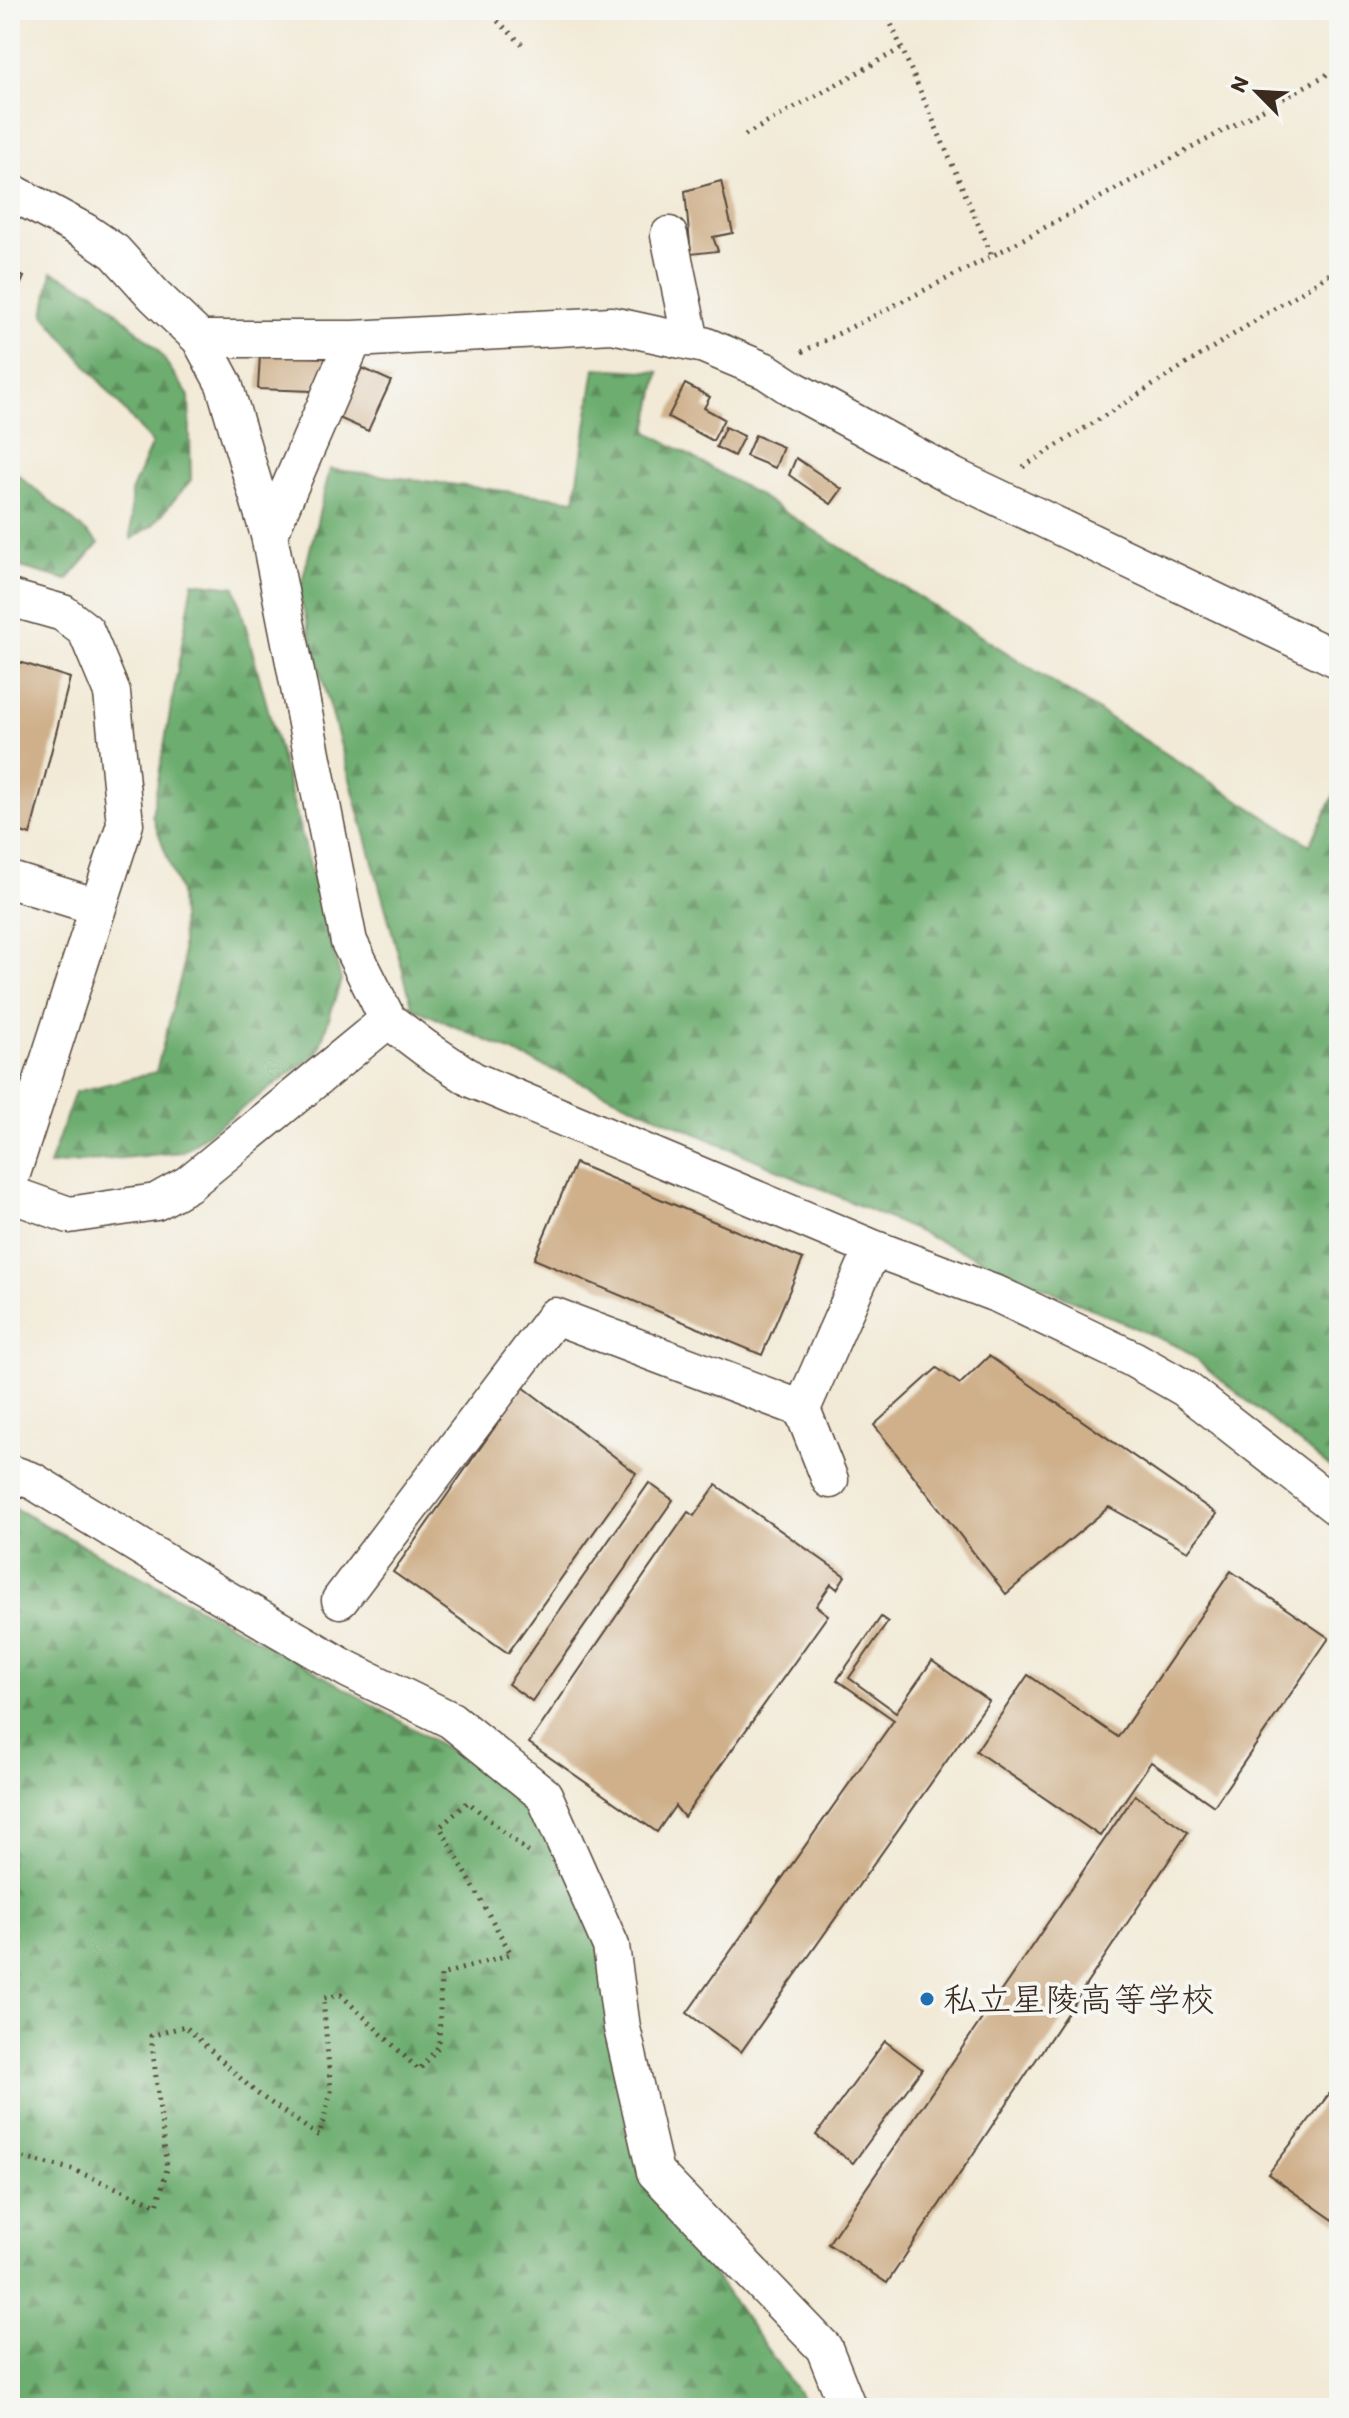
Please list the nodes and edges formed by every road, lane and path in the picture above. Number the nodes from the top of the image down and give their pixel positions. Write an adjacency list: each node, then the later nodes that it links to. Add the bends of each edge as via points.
1 (486, 10): 3 (path)
2 (885, 10): 4 (path)
3 (522, 44)
4 (902, 48): 6 (path); 9 (path)
5 (1339, 68): 9 (path)
6 (745, 135)
7 (10, 191): 11 (street, via 115,252)
8 (669, 235): 13 (street)
9 (992, 256): 14 (path)
10 (1339, 268): 15 (path)
11 (200, 339): 12 (street); 16 (street, via 224,384)
12 (354, 339): 13 (street, via 612,325); 16 (street)
13 (691, 342): 14 (street)
14 (766, 371): 15 (street)
15 (984, 491): 18 (street)
16 (269, 535): 21 (street, via 349,942)
17 (10, 598): 20 (street, via 63,613 86,631 112,693 125,824)
18 (1339, 660)
19 (10, 880): 20 (street)
20 (98, 907): 22 (street)
21 (388, 1020): 23 (street, via 188,1184 156,1202 69,1215); 24 (street, via 473,1080)
22 (10, 1180)
23 (10, 1194)
24 (873, 1248): 25 (street); 28 (street, via 999,1295 1133,1359 1184,1388)
25 (802, 1409): 27 (street); 29 (street, via 555,1316)
26 (10, 1473): 32 (street, via 33,1481 347,1669 451,1720 544,1795 611,1946 622,2028 655,2172 824,2348)
27 (830, 1480)
28 (1339, 1509)
29 (340, 1600)
30 (538, 1861): 31 (path, via 468,1802 440,1827 511,1954 441,1975 439,2046 419,2070 341,1995 323,1998 331,2092 319,2136 255,2092 185,2026 151,2036 167,2169 157,2205 71,2169 15,2156)
31 (10, 2211)
32 (848, 2408)

